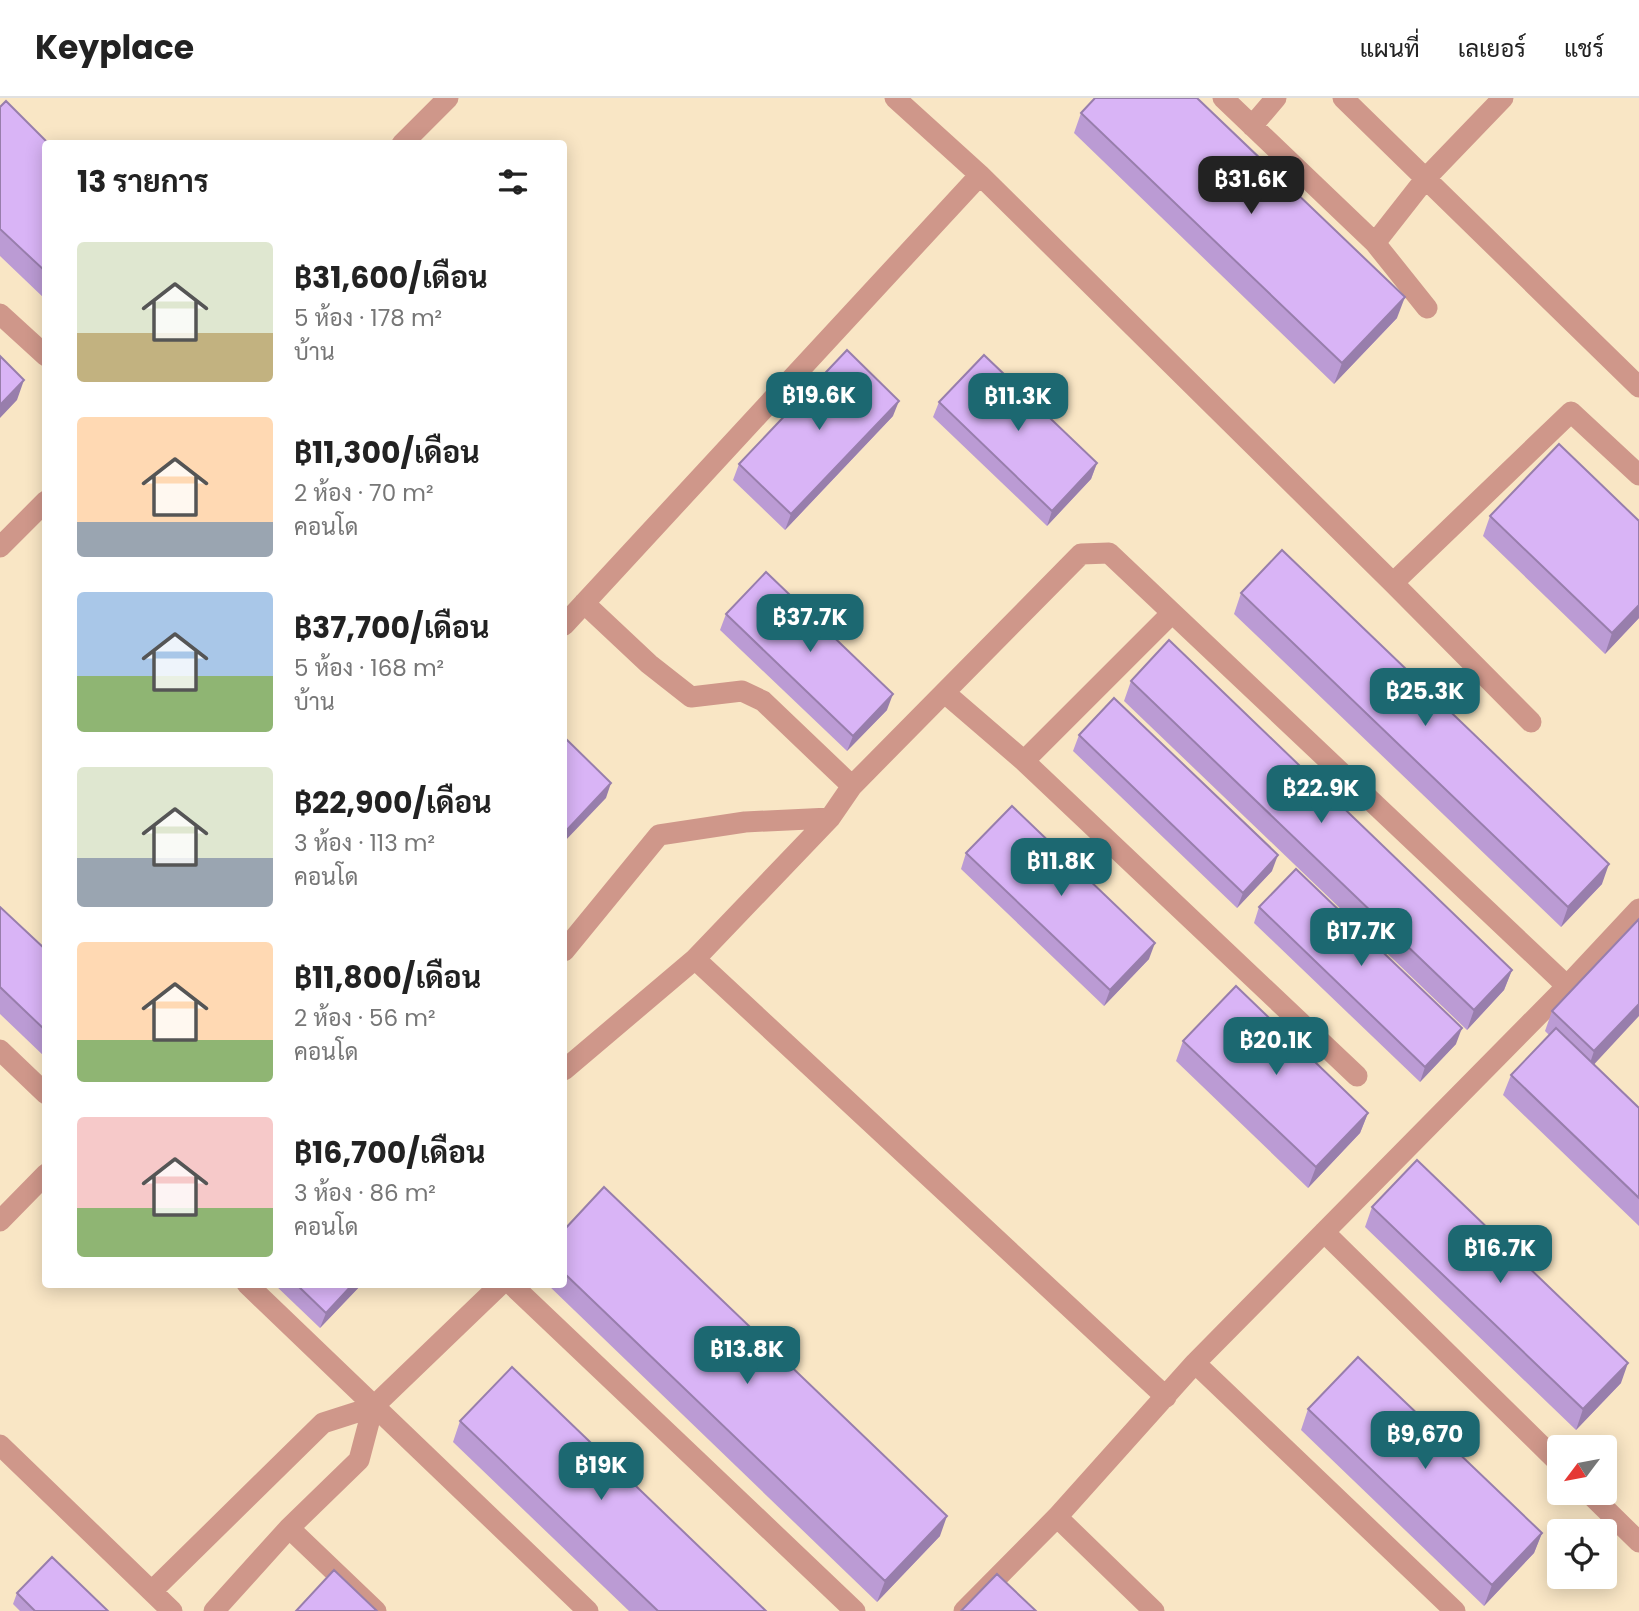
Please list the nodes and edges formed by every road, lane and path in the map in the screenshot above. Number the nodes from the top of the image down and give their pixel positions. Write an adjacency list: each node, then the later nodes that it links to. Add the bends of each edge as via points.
1 (449, 98): 8 (street)
2 (895, 98): 9 (street)
3 (1223, 98): 7 (street)
4 (1276, 98): 7 (street)
5 (1343, 98): 10 (street)
6 (1503, 98): 10 (street)
7 (1252, 126): 11 (street)
8 (406, 140)
9 (981, 175): 19 (street); 20 (street)
10 (1426, 178): 11 (street); 15 (street)
11 (1375, 243): 12 (street)
12 (1427, 307)
13 (0, 314): 14 (street)
14 (42, 352)
15 (1639, 387)
16 (1639, 475): 19 (street, via 1571,412)
17 (42, 505): 18 (street)
18 (0, 547)
19 (1393, 583): 24 (street)
20 (584, 603): 22 (street); 26 (street, via 691,697 742,691 764,701)
21 (1172, 612): 23 (street, via 1109,553 1081,554); 25 (street); 31 (street)
22 (567, 622)
23 (945, 693): 25 (street); 26 (street)
24 (1531, 722)
25 (1024, 761): 34 (street)
26 (852, 786): 27 (street)
27 (830, 818): 29 (street, via 745,822 659,835); 30 (street)
28 (1639, 909): 31 (street)
29 (567, 947)
30 (695, 959): 33 (street); 43 (street)
31 (1567, 986): 38 (street)
32 (0, 1050): 35 (street)
33 (567, 1067)
34 (1357, 1076)
35 (42, 1090)
36 (42, 1178): 37 (street)
37 (0, 1220)
38 (1324, 1232): 42 (street); 46 (street)
39 (251, 1288): 44 (street)
40 (497, 1288): 44 (street)
41 (515, 1288): 56 (street)
42 (1195, 1363): 43 (street); 59 (street)
43 (1166, 1398): 48 (street)
44 (373, 1407): 49 (street, via 359,1460); 51 (street, via 323,1423); 55 (street)
45 (0, 1445): 51 (street)
46 (1547, 1452)
47 (1601, 1505): 50 (street)
48 (1057, 1517): 57 (street); 58 (street)
49 (289, 1528): 53 (street); 54 (street)
50 (1639, 1542)
51 (153, 1591): 52 (street)
52 (173, 1611)
53 (214, 1611)
54 (376, 1611)
55 (587, 1611)
56 (855, 1611)
57 (964, 1611)
58 (1154, 1611)
59 (1455, 1611)

